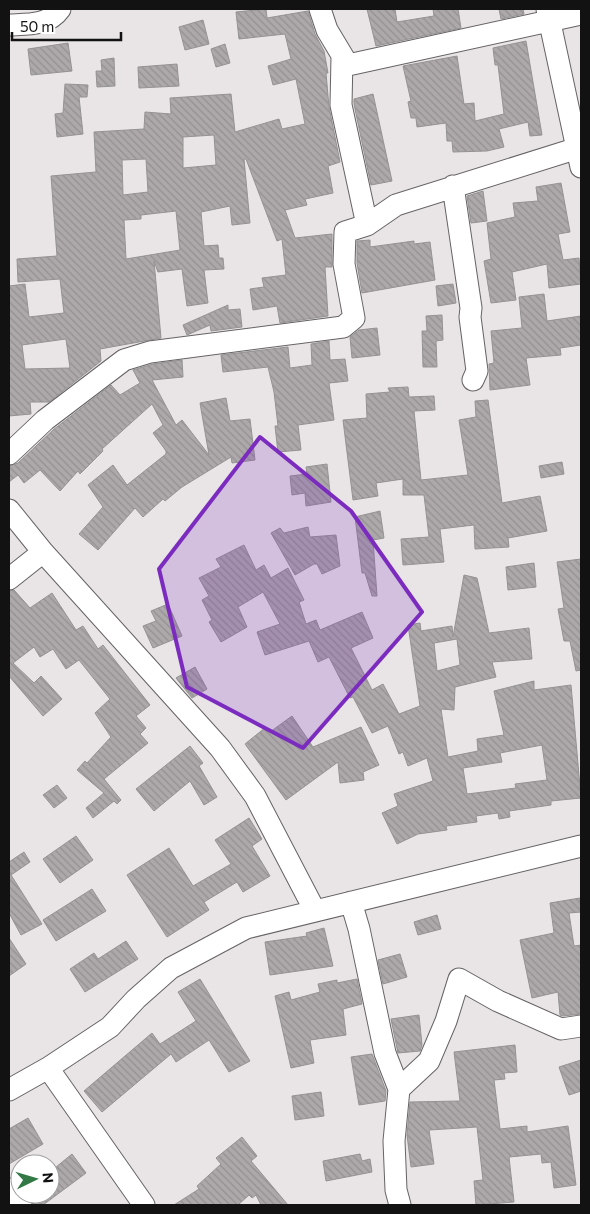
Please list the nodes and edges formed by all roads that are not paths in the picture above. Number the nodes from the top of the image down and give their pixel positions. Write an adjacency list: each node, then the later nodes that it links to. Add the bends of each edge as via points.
1 (60, 9): 5 (street, via 48,20 36,24)
2 (320, 9): 6 (street)
3 (548, 14): 4 (street); 6 (street, via 348,65); 7 (street)
4 (581, 14)
5 (9, 25)
6 (342, 57): 9 (street, via 341,105)
7 (580, 154): 8 (street)
8 (453, 186): 9 (street, via 396,205); 10 (street, via 472,308 470,316 477,371)
9 (368, 225): 11 (street, via 346,232 344,264 354,318 343,327 150,352 124,360 45,420)
10 (473, 380)
11 (9, 454)
12 (9, 510): 13 (street)
13 (43, 552): 14 (street); 17 (street, via 220,748 255,796)
14 (9, 580)
15 (581, 846): 16 (street)
16 (351, 902): 17 (street); 20 (street, via 385,1054)
17 (315, 911): 19 (street, via 246,928 171,968 110,1027)
18 (581, 1026): 20 (street, via 561,1029 498,1001 459,979 429,1061)
19 (48, 1068): 21 (street); 24 (street)
20 (399, 1089): 25 (street, via 394,1140 396,1190)
21 (9, 1090)
22 (9, 1189): 23 (street)
23 (22, 1205)
24 (144, 1205)
25 (400, 1205)

